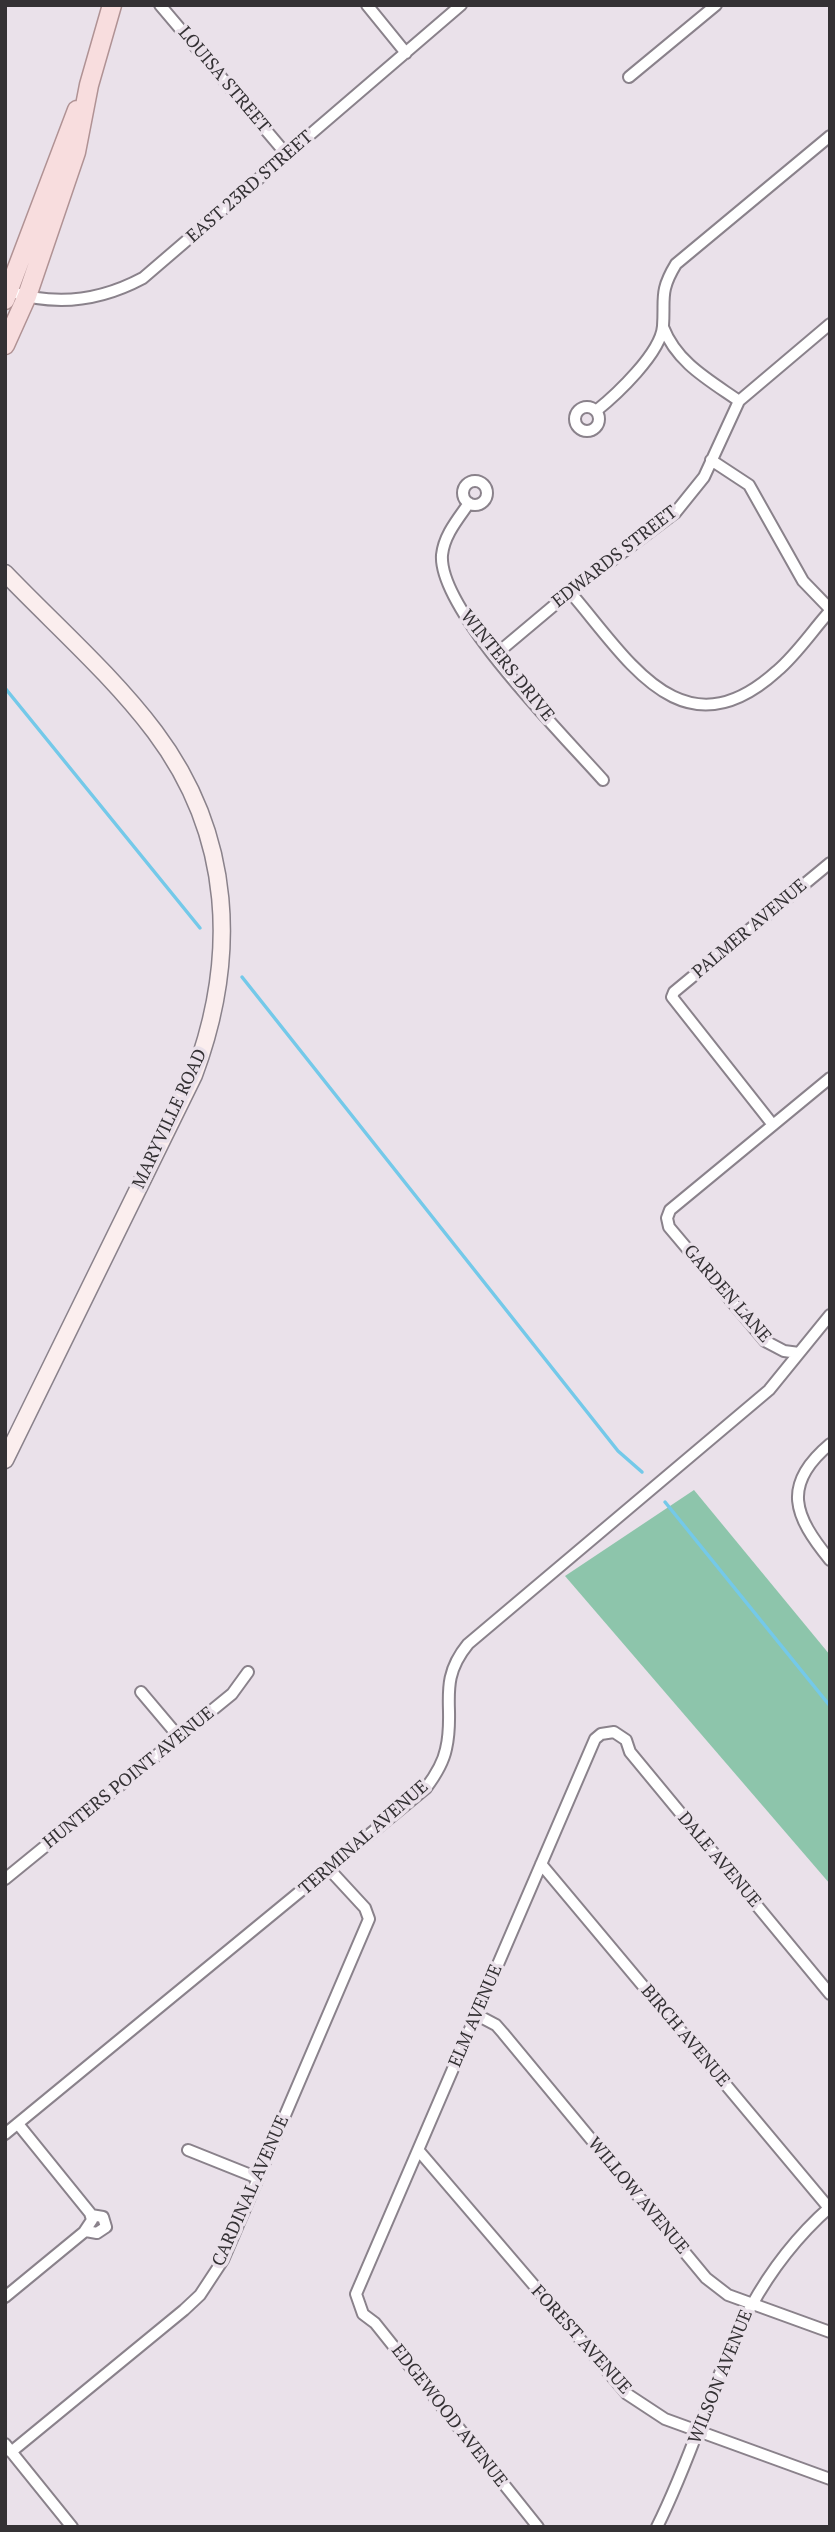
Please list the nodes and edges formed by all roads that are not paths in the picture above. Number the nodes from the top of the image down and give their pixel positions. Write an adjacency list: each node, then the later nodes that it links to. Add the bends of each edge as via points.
1 (112, 5): 10 (main road, via 89,85 56,163)
2 (160, 5): 9 (street, LOUISA STREET)
3 (367, 5): 6 (street)
4 (461, 5): 6 (street, EAST 23RD STREET)
5 (716, 5): 7 (street)
6 (406, 52): 9 (street, EAST 23RD STREET)
7 (629, 77)
8 (830, 136): 12 (street, via 676,264 663,292)
9 (287, 155): 10 (street, EAST 23RD STREET, via 159,266 126,287 73,300)
10 (14, 296): 13 (main road)
11 (830, 324): 14 (street, EDWARDS STREET)
12 (663, 327): 14 (street, via 684,361); 15 (street, via 641,367)
13 (5, 345)
14 (739, 401): 16 (street, EDWARDS STREET)
15 (596, 411)
16 (711, 460): 19 (street, EDWARDS STREET, via 704,477 675,513); 20 (street, via 749,485 803,581)
17 (469, 503): 21 (street, WINTERS DRIVE, via 445,543 443,569 459,606)
18 (5, 573): 29 (main road, MARYVILLE ROAD, via 139,712 173,758 206,828 223,922 214,1014 194,1075)
19 (570, 592): 20 (street, via 646,681 669,697 696,705 724,703 761,684 791,658); 21 (street, EDWARDS STREET)
20 (830, 610)
21 (495, 655): 22 (street, WINTERS DRIVE)
22 (603, 780)
23 (830, 863): 25 (street, PALMER AVENUE, via 672,997)
24 (830, 1078): 25 (street)
25 (773, 1125): 27 (street, GARDEN LANE, via 670,1210 667,1218 669,1227 765,1341)
26 (830, 1315): 27 (street, TERMINAL AVENUE)
27 (799, 1353): 36 (street, TERMINAL AVENUE, via 756,1403 468,1644 451,1677 446,1749 436,1775 416,1798)
28 (830, 1444): 30 (street, via 804,1472 797,1504 804,1527)
29 (5, 1460)
30 (830, 1560)
31 (248, 1672): 34 (street, HUNTERS POINT AVENUE, via 232,1694)
32 (141, 1692): 34 (street)
33 (608, 1732): 35 (street, ELM AVENUE, via 592,1744); 38 (street, DALE AVENUE, via 626,1740 629,1752)
34 (179, 1737): 37 (street, HUNTERS POINT AVENUE)
35 (541, 1864): 39 (street, ELM AVENUE); 45 (street, BIRCH AVENUE)
36 (329, 1869): 40 (street, TERMINAL AVENUE); 44 (street, CARDINAL AVENUE, via 365,1908 369,1919)
37 (5, 1880)
38 (830, 1994)
39 (477, 2015): 43 (street, ELM AVENUE); 49 (street, WILLOW AVENUE, via 503,2033 706,2278 728,2295)
40 (18, 2124): 41 (street, TERMINAL AVENUE); 46 (street)
41 (5, 2134)
42 (188, 2150): 44 (street)
43 (419, 2151): 50 (street, ELM AVENUE, via 358,2286); 52 (street, FOREST AVENUE, via 612,2380 645,2407)
44 (258, 2178): 53 (street, CARDINAL AVENUE, via 223,2260 200,2295)
45 (829, 2207): 49 (street, WILSON AVENUE, via 790,2246)
46 (91, 2215): 47 (street); 47 (street, via 103,2217 106,2227 97,2233)
47 (86, 2231): 48 (street)
48 (5, 2297)
49 (750, 2303): 51 (street, WILLOW AVENUE); 52 (street, WILSON AVENUE)
50 (359, 2307): 56 (street, EDGEWOOD AVENUE)
51 (830, 2332)
52 (698, 2431): 54 (street, FOREST AVENUE); 57 (street, WILSON AVENUE)
53 (8, 2448): 55 (street)
54 (830, 2479)
55 (72, 2527)
56 (538, 2527)
57 (657, 2527)

